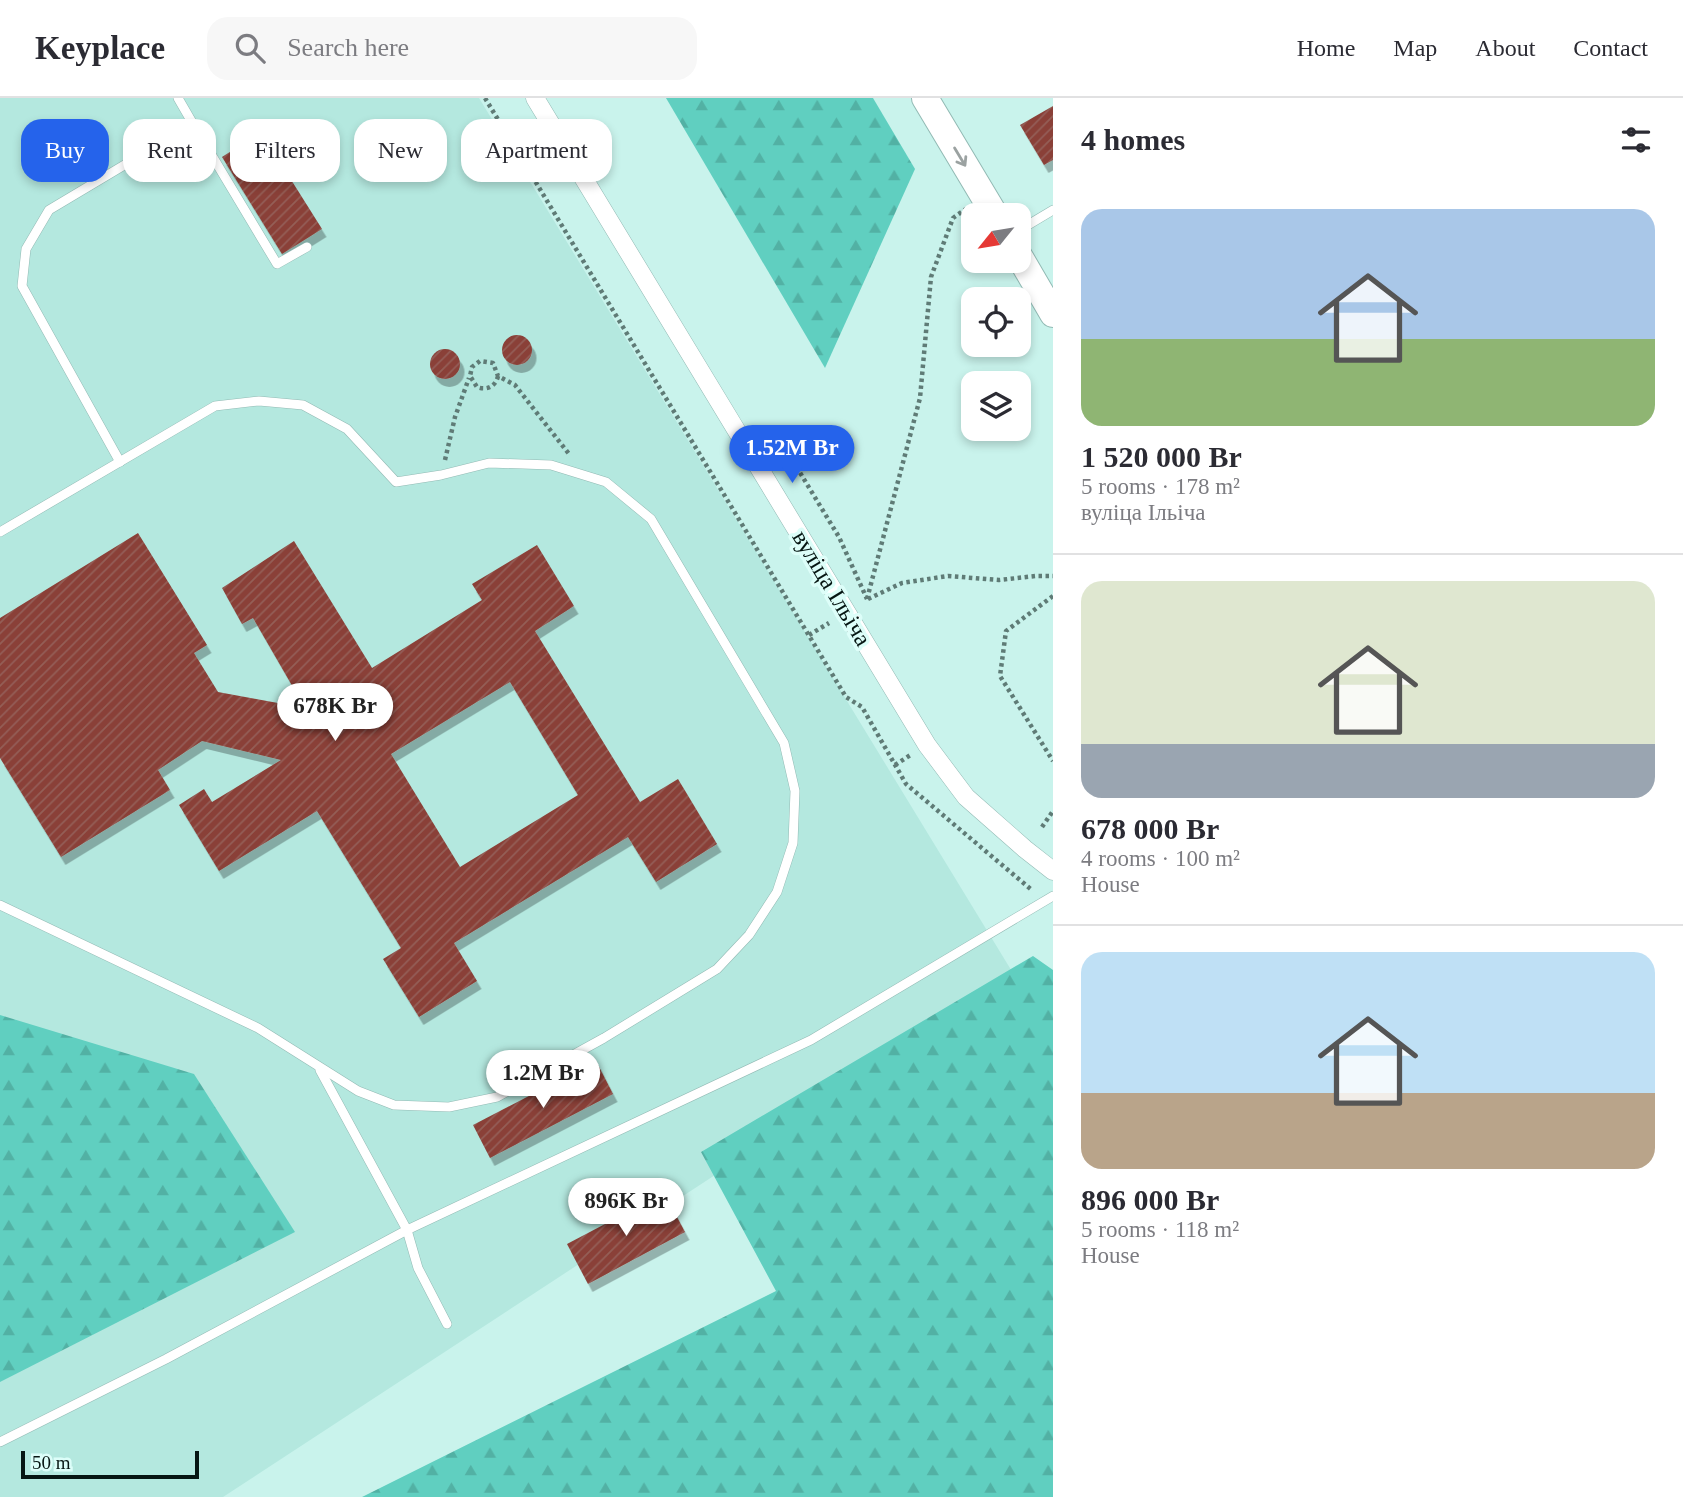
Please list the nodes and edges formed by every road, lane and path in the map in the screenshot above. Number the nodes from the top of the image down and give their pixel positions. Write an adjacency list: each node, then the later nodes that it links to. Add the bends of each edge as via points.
1 (178, 98): 5 (lane)
2 (485, 98): 26 (path)
3 (536, 98): 30 (street, вуліца Ільіча, via 927,745 967,797)
4 (925, 98): 8 (street, one-way to 8)
5 (190, 119)
6 (216, 162): 12 (lane, via 277,264)
7 (123, 166): 18 (lane, via 49,210 26,249 22,286)
8 (988, 203)
9 (1053, 211): 11 (lane)
10 (961, 216): 24 (path, via 953,218 931,277 920,398)
11 (1031, 224)
12 (307, 247)
13 (1029, 273): 14 (street)
14 (1053, 314)
15 (470, 376): 16 (path, via 477,387 486,389); 16 (path, via 472,367 484,360 496,367); 20 (path)
16 (498, 376): 19 (path, via 515,385)
17 (782, 443): 24 (path, via 839,537)
18 (120, 462): 20 (lane, via 215,406 259,401 303,405 347,429 396,482); 21 (lane)
19 (584, 474): 20 (lane, via 551,465 489,463); 33 (lane, via 606,482 651,519 784,743 795,791 793,843 777,892 749,935 717,969 497,1097 449,1107 394,1105 358,1091)
20 (441, 475)
21 (0, 532)
22 (1053, 576): 24 (path, via 999,580 948,576 902,583)
23 (1053, 596): 27 (path, via 1006,631 1000,676)
24 (867, 599)
25 (831, 622): 26 (path)
26 (809, 635): 31 (path, via 846,697 862,707 906,783)
27 (1053, 761)
28 (1053, 811): 29 (path)
29 (1042, 827)
30 (1053, 871)
31 (1049, 898): 34 (lane, via 811,1040)
32 (0, 905): 33 (lane, via 258,1028)
33 (318, 1067): 34 (lane)
34 (407, 1230): 35 (lane, via 418,1268); 36 (lane)
35 (447, 1324)
36 (0, 1442)

